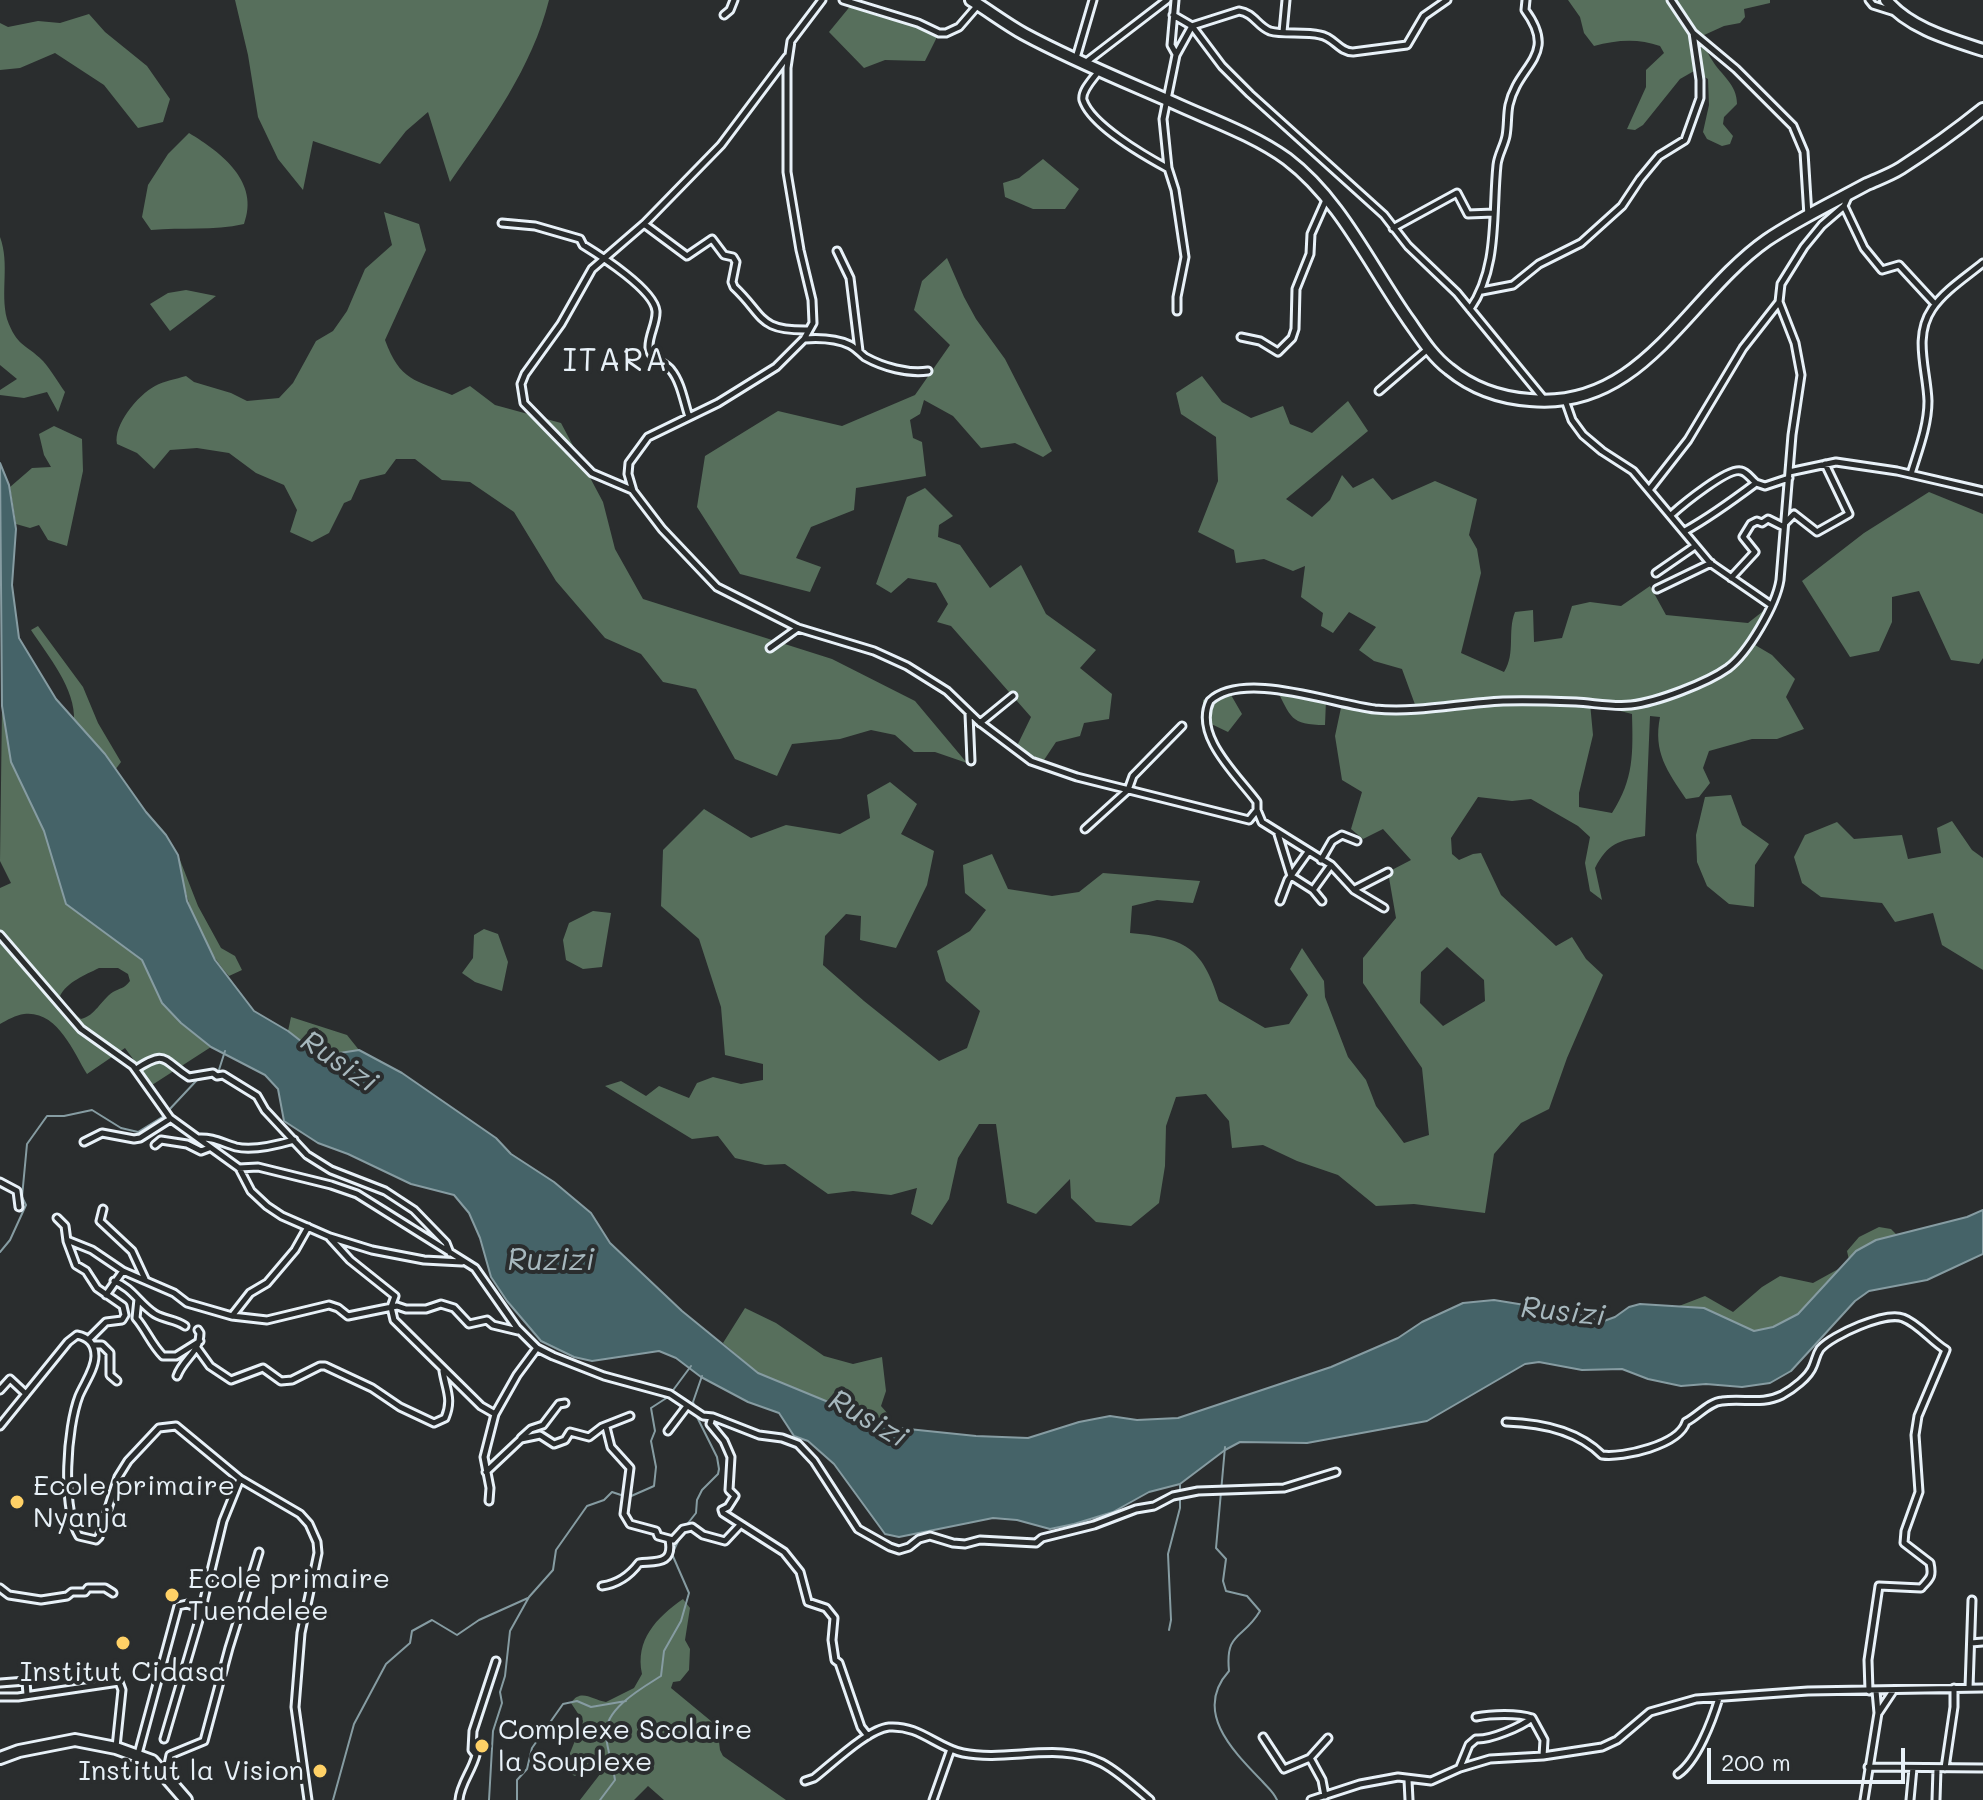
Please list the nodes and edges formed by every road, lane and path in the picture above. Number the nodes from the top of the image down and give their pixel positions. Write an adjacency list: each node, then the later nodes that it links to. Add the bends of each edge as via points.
1 (734, 0): 15 (street)
2 (822, 0): 22 (street, via 791,41)
3 (843, 0): 13 (street, via 939,33 959,27)
4 (1093, 0): 24 (street)
5 (1167, 0): 24 (street)
6 (1175, 0): 16 (street)
7 (1286, 0): 18 (street)
8 (1447, 0): 18 (street, via 1424,16 1410,43 1403,46 1347,52 1323,35)
9 (1526, 0): 31 (street, via 1539,42 1509,102)
10 (1671, 0): 19 (street)
11 (1869, 0): 14 (street)
12 (1886, 0): 14 (highway)
13 (975, 2): 24 (highway, via 1023,33)
14 (1897, 12): 20 (highway, via 1920,27)
15 (724, 15)
16 (1173, 15): 17 (street); 21 (street, via 1171,45)
17 (1192, 26): 18 (street, via 1239,11 1253,15 1266,29); 21 (street); 35 (street, via 1222,66)
18 (1283, 32)
19 (1693, 33): 32 (street, via 1793,126 1804,152); 39 (street, via 1700,98 1685,140 1659,156 1622,206 1581,243 1547,259 1513,285)
20 (1978, 49): 23 (highway)
21 (1176, 55): 26 (street)
22 (788, 56): 34 (street, via 721,145); 44 (street, via 787,172 812,300)
23 (1983, 57)
24 (1081, 60): 25 (highway)
25 (1099, 70): 26 (highway); 28 (street, via 1083,100 1105,129)
26 (1167, 100): 28 (street, via 1163,119); 29 (highway, via 1272,149)
27 (1983, 109): 30 (highway)
28 (1168, 168): 43 (street, via 1185,257)
29 (1327, 197): 45 (street, via 1296,289 1292,338 1278,352); 47 (highway)
30 (1846, 201): 32 (highway); 40 (street, via 1785,273); 41 (street, via 1864,248 1882,270 1899,265)
31 (1494, 213): 35 (street, via 1468,214 1457,193); 39 (street)
32 (1808, 217): 51 (highway, via 1742,259 1630,375)
33 (502, 223): 37 (street, via 580,239)
34 (644, 224): 37 (street); 44 (street, via 687,256 712,239 724,255 733,257 734,287 761,320 780,329)
35 (1393, 228): 42 (street)
36 (837, 251): 48 (street, via 850,278)
37 (605, 258): 53 (street, via 656,305 649,348 676,377); 59 (street, via 592,269 520,390 524,403 592,473)
38 (1983, 263): 41 (street)
39 (1482, 291): 42 (street)
40 (1779, 302): 56 (street, via 1801,375); 58 (street)
41 (1936, 304): 55 (street, via 1923,335 1928,402)
42 (1470, 309): 52 (street)
43 (1177, 311)
44 (810, 330): 46 (street)
45 (1241, 337)
46 (804, 339): 48 (street, via 825,338); 53 (street, via 771,370)
47 (1429, 348): 50 (street); 52 (highway, via 1445,367 1486,391)
48 (859, 352): 49 (street, via 913,373)
49 (928, 371)
50 (1379, 391)
51 (1565, 400): 52 (highway); 58 (street, via 1583,435 1633,471)
52 (1546, 402)
53 (689, 417): 59 (street, via 639,447 628,468)
54 (1825, 464): 55 (street); 56 (street); 62 (street, via 1849,514 1817,532 1794,514)
55 (1911, 474): 60 (street)
56 (1789, 475): 57 (street, via 1765,486); 62 (street)
57 (1756, 483): 61 (street, via 1744,472 1729,472); 63 (street)
58 (1649, 490): 61 (street)
59 (633, 491): 70 (street, via 717,587)
60 (1983, 491)
61 (1671, 515): 63 (street)
62 (1784, 525): 67 (street, via 1768,519 1751,524 1743,537 1755,552); 69 (street, via 1779,586)
63 (1685, 531): 64 (street)
64 (1695, 546): 65 (street); 66 (street)
65 (1711, 563): 67 (street); 68 (street)
66 (1656, 573)
67 (1731, 578): 69 (street)
68 (1657, 589)
69 (1771, 605): 78 (street, via 1725,670 1632,705 1507,701 1406,711 1268,689 1216,695 1207,707 1208,732 1257,802)
70 (798, 628): 71 (street); 73 (street, via 907,666 947,691)
71 (770, 648)
72 (1013, 696): 74 (street)
73 (969, 713): 74 (street); 76 (street)
74 (980, 723): 77 (street, via 1031,761)
75 (1182, 726): 77 (street, via 1133,776)
76 (971, 761)
77 (1128, 790): 78 (street, via 1249,820); 79 (street)
78 (1257, 810): 80 (street, via 1262,822)
79 (1085, 829)
80 (1278, 833): 82 (street); 86 (street)
81 (1357, 841): 83 (street, via 1337,837)
82 (1308, 852): 83 (street); 86 (street)
83 (1321, 860): 84 (street)
84 (1331, 865): 87 (street); 88 (street)
85 (1388, 872): 88 (street)
86 (1291, 876): 87 (street); 89 (street)
87 (1313, 890): 90 (street)
88 (1354, 890): 91 (street)
89 (1280, 901)
90 (1322, 901)
91 (1384, 908)
92 (0, 935): 93 (street, via 81,1029)
93 (136, 1069): 94 (street); 96 (street, via 162,1058 189,1077 223,1075 257,1096)
94 (167, 1115): 95 (street); 97 (street, via 134,1139 102,1133)
95 (197, 1138): 96 (street, via 212,1137 239,1148); 99 (street)
96 (294, 1139): 108 (street, via 317,1163 385,1191 414,1210)
97 (84, 1142)
98 (155, 1145): 99 (street, via 161,1140 201,1151)
99 (210, 1147): 100 (street)
100 (239, 1168): 105 (street, via 257,1197); 108 (street, via 258,1167 343,1188)
101 (0, 1182): 102 (street, via 17,1191)
102 (19, 1207)
103 (103, 1209): 111 (street, via 100,1221 132,1251)
104 (57, 1218): 107 (street)
105 (308, 1227): 106 (street); 116 (street, via 286,1261)
106 (330, 1237): 109 (street, via 412,1258); 115 (street, via 395,1296)
107 (67, 1240): 110 (street); 113 (street, via 76,1265)
108 (450, 1253): 109 (street)
109 (466, 1263): 119 (street, via 481,1274)
110 (123, 1271): 111 (street); 112 (street)
111 (145, 1280): 116 (street, via 187,1303)
112 (114, 1281): 113 (street); 114 (street)
113 (106, 1295): 121 (street, via 123,1306 125,1315 118,1322 106,1322)
114 (138, 1299): 117 (street, via 152,1312); 120 (street, via 136,1318 163,1356 176,1356)
115 (391, 1307): 116 (street, via 348,1316 329,1305 267,1320); 119 (street, via 426,1309 441,1304 454,1308 469,1324 487,1320); 124 (street, via 394,1320)
116 (232, 1316)
117 (185, 1326)
118 (198, 1330): 120 (street)
119 (522, 1333): 123 (street)
120 (200, 1341): 122 (street)
121 (91, 1342): 126 (street, via 110,1353 110,1375); 128 (street, via 77,1335 68,1342); 141 (street, via 94,1364 78,1399 67,1479 69,1511 79,1536 99,1537 118,1477 159,1428 176,1426)
122 (197, 1348): 124 (street, via 210,1366 231,1380 263,1368 281,1381 292,1380 325,1366 434,1423 449,1410); 125 (street)
123 (537, 1348): 130 (street, via 604,1376 670,1394); 131 (street)
124 (443, 1370): 131 (street)
125 (177, 1376)
126 (117, 1381)
127 (0, 1390): 128 (street, via 10,1379)
128 (26, 1394): 135 (street)
129 (565, 1403): 138 (street)
130 (689, 1408): 133 (street); 137 (street)
131 (495, 1414): 139 (street, via 484,1457)
132 (630, 1416): 136 (street)
133 (713, 1417): 140 (street, via 798,1444 858,1529 899,1550 930,1536 953,1543 1036,1543 1173,1496 1284,1488); 143 (street, via 710,1424 731,1457 729,1490 735,1496 722,1510)
134 (1506, 1422): 160 (street, via 1548,1426 1588,1441 1602,1455 1623,1455 1665,1443 1721,1400 1768,1402 1786,1393 1800,1383 1820,1349 1838,1333 1892,1315 1920,1328 1946,1350 1918,1416 1919,1492 1904,1543 1930,1563 1932,1574 1921,1588 1879,1586 1868,1660)
135 (0, 1426)
136 (606, 1427): 138 (street, via 589,1437 570,1432 554,1444 540,1435); 144 (street, via 611,1447 630,1468 624,1514 630,1524)
137 (668, 1431)
138 (521, 1439): 139 (street)
139 (486, 1472): 142 (street)
140 (1336, 1472)
141 (240, 1479): 150 (street, via 223,1521); 190 (street, via 300,1514 317,1542 295,1707)
142 (489, 1501)
143 (740, 1525): 144 (street, via 725,1541 692,1527); 168 (street, via 784,1552 800,1572 808,1602 826,1608 834,1618 835,1660)
144 (669, 1540): 146 (street, via 664,1559 639,1563 623,1578)
145 (259, 1552): 184 (street, via 204,1741 170,1755)
146 (602, 1586)
147 (0, 1588): 148 (street, via 9,1595 48,1601 88,1588)
148 (113, 1593)
149 (1972, 1600): 152 (street)
150 (202, 1609): 171 (street); 174 (street, via 178,1606)
151 (1983, 1642): 152 (street)
152 (1971, 1643): 158 (street)
153 (496, 1661): 191 (street, via 473,1731 476,1755)
154 (39, 1671): 155 (street)
155 (26, 1681): 156 (street); 162 (street)
156 (0, 1683)
157 (1954, 1688): 158 (street); 161 (street); 181 (street)
158 (1969, 1688): 159 (street)
159 (1983, 1688)
160 (1872, 1691): 161 (street); 164 (street); 165 (street)
161 (1894, 1691): 165 (street)
162 (27, 1695): 163 (street); 172 (street, via 119,1682)
163 (0, 1697)
164 (1719, 1698): 175 (street, via 1650,1712 1602,1747); 185 (street, via 1694,1757)
165 (1878, 1713): 178 (street)
166 (1476, 1717): 167 (street)
167 (1532, 1718): 175 (street, via 1544,1740); 179 (street, via 1518,1729 1476,1739)
168 (868, 1736): 173 (street, via 878,1729 903,1728); 187 (street)
169 (1263, 1737): 177 (street, via 1284,1769)
170 (1328, 1738): 177 (street)
171 (164, 1739)
172 (116, 1748): 174 (highway); 176 (highway, via 75,1740)
173 (951, 1749): 192 (street); 193 (street, via 978,1755 1081,1755 1115,1771)
174 (138, 1754): 184 (highway)
175 (1543, 1756): 179 (street, via 1490,1759)
176 (0, 1758)
177 (1310, 1758): 188 (street)
178 (1868, 1767): 180 (street); 196 (street)
179 (1460, 1768): 186 (street, via 1431,1781)
180 (1913, 1768): 183 (street); 197 (street)
181 (1945, 1768): 182 (street); 183 (street)
182 (1983, 1768)
183 (1937, 1769): 198 (street)
184 (166, 1774): 189 (highway)
185 (1678, 1774)
186 (1408, 1780): 188 (street, via 1360,1784); 195 (street)
187 (805, 1781)
188 (1325, 1796): 194 (street)
189 (186, 1800)
190 (308, 1800)
191 (459, 1800)
192 (933, 1800)
193 (1150, 1800)
194 (1311, 1800)
195 (1409, 1800)
196 (1864, 1800)
197 (1910, 1800)
198 (1936, 1800)

